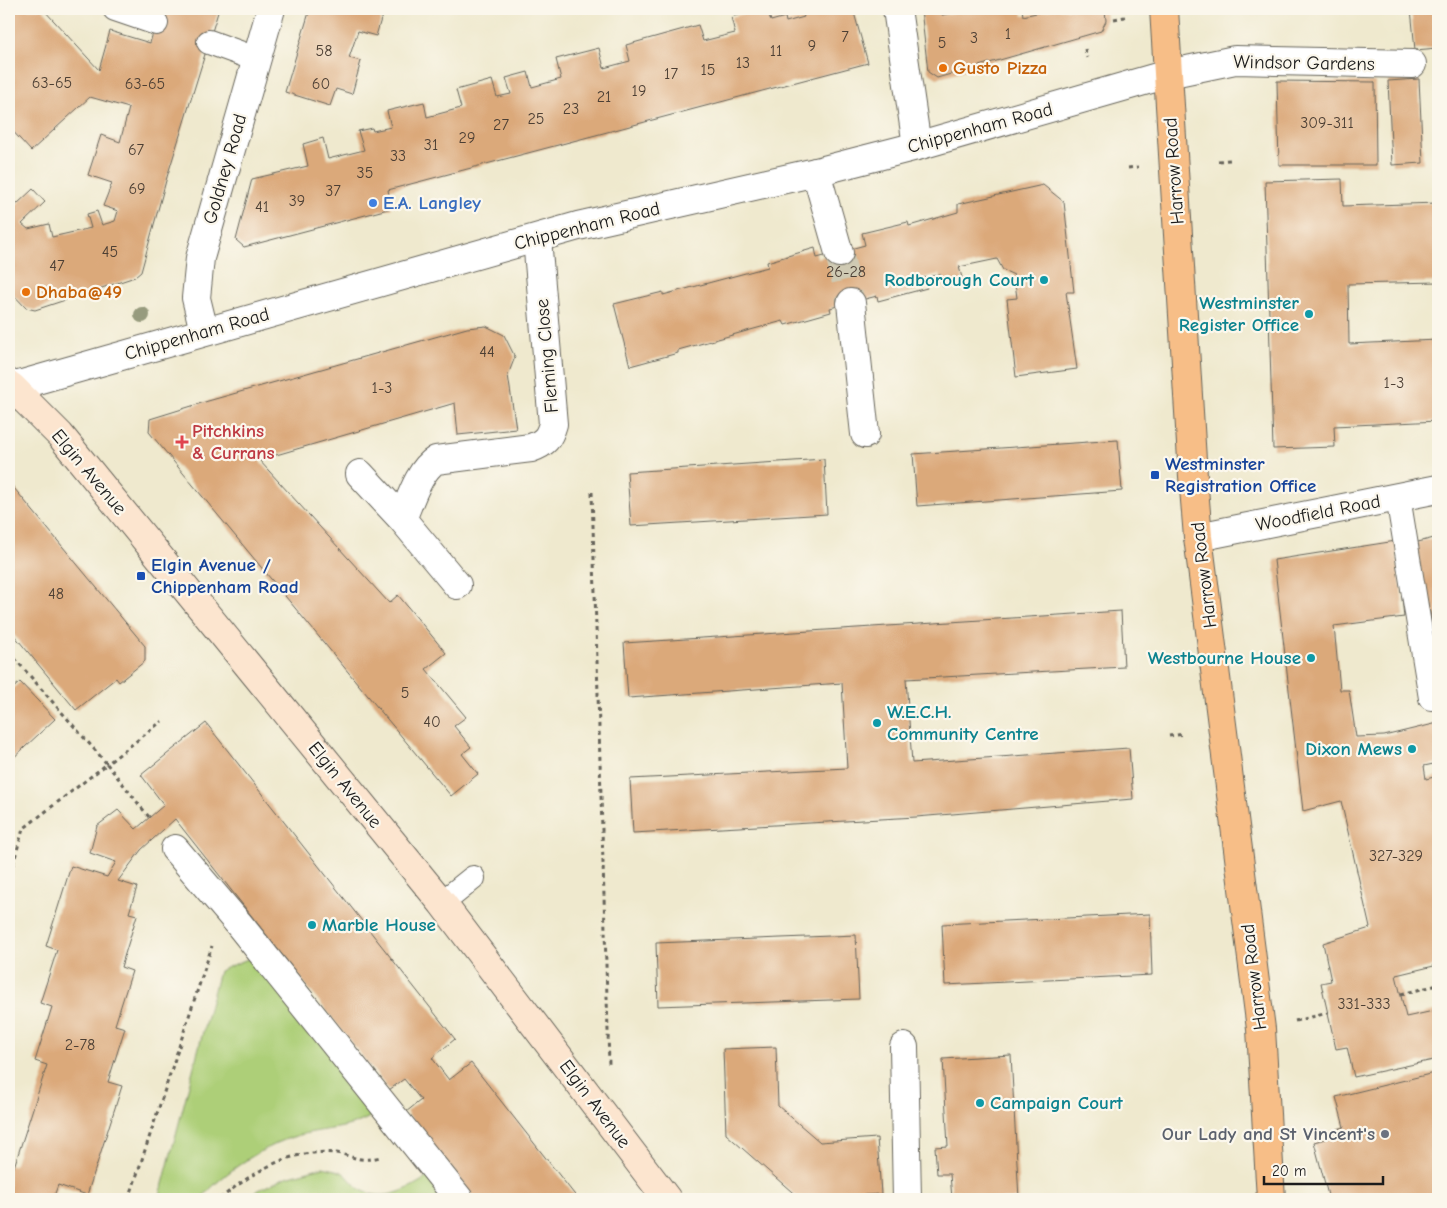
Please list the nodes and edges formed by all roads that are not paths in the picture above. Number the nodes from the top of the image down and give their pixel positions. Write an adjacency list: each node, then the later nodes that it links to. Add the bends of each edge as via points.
1 (115, 9): 5 (lane)
2 (271, 9): 7 (street, Goldney Road)
3 (897, 9): 10 (street)
4 (1164, 9): 9 (main road, Harrow Road)
5 (156, 23)
6 (209, 42): 7 (lane)
7 (256, 59): 15 (street, Goldney Road, via 200,258 196,298)
8 (1412, 64): 9 (street, Windsor Gardens, via 1235,60)
9 (1168, 74): 10 (street, Chippenham Road); 22 (main road, Harrow Road)
10 (917, 146): 11 (street, Chippenham Road)
11 (816, 172): 12 (street, Chippenham Road, via 578,226); 13 (street)
12 (537, 239): 15 (street, Chippenham Road); 21 (street, Fleming Close, via 553,424 549,436 543,444 531,448 436,460 420,480)
13 (838, 253)
14 (852, 303): 17 (street)
15 (204, 332): 16 (street, Chippenham Road)
16 (10, 386): 27 (main road, Elgin Avenue, via 60,435)
17 (864, 434)
18 (360, 474): 21 (street)
19 (1438, 489): 20 (street, Woodfield Road)
20 (1398, 497): 22 (street, Woodfield Road); 24 (lane)
21 (402, 518): 23 (street)
22 (1198, 537): 32 (main road, Harrow Road, via 1261,1029)
23 (457, 585)
24 (1431, 698)
25 (175, 849): 29 (street)
26 (473, 878): 27 (lane)
27 (442, 903): 30 (main road, Elgin Avenue)
28 (904, 1047): 31 (street)
29 (459, 1199)
30 (667, 1199)
31 (907, 1199)
32 (1271, 1199)

